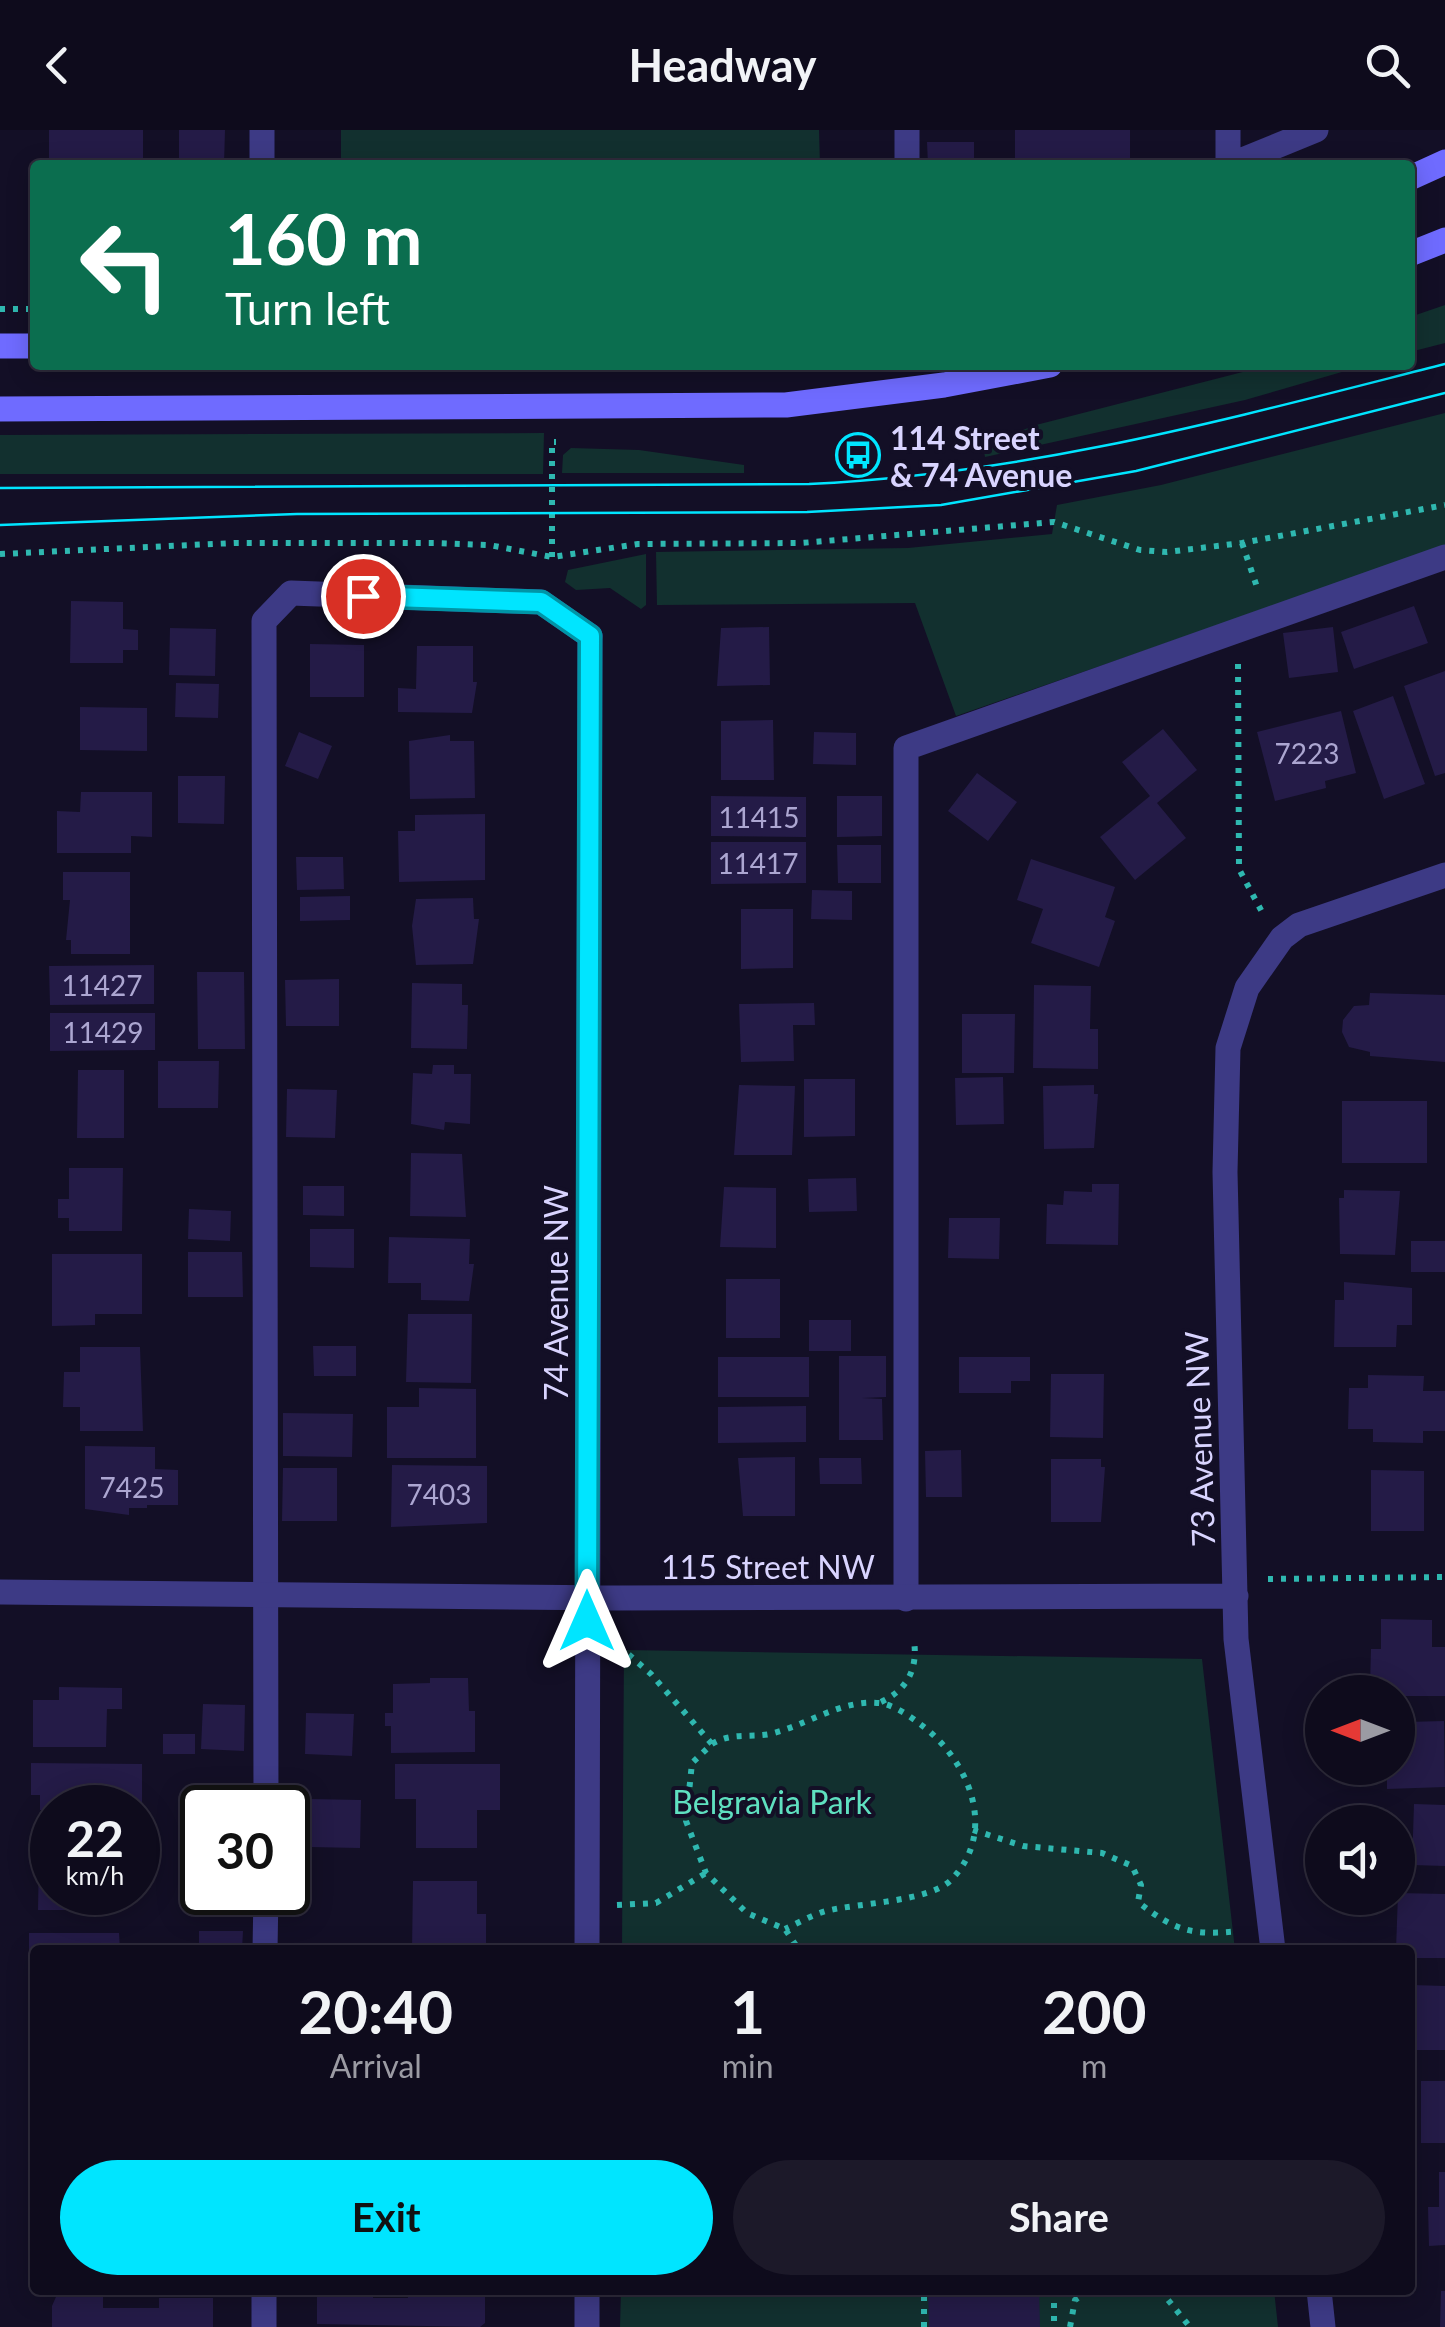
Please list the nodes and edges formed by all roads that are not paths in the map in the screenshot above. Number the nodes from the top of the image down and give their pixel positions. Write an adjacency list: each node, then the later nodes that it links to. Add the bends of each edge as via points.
1 (262, 130): 5 (street)
2 (907, 130): 6 (street)
3 (1228, 130): 7 (street)
4 (1316, 130): 8 (street)
5 (262, 160)
6 (907, 160)
7 (1229, 160)
8 (1241, 160)
9 (1445, 162): 10 (main road)
10 (1415, 176)
11 (1445, 240): 12 (main road)
12 (1415, 252)
13 (0, 346): 14 (main road)
14 (30, 346)
15 (1024, 370): 16 (main road, via 786,405)
16 (0, 409)
17 (1445, 557): 23 (street, via 906,748)
18 (1445, 875): 21 (street, 73 Avenue NW, via 1299,925 1282,938 1247,988 1228,1048 1225,1190)
19 (0, 1592): 20 (street, 115 Street NW)
20 (266, 1596): 22 (street, 115 Street NW); 22 (street, 74 Avenue NW, via 264,622 291,593 541,602 590,636); 24 (street)
21 (1236, 1596): 23 (street, 115 Street NW); 28 (street, 73 Avenue NW)
22 (587, 1598): 23 (street, 115 Street NW); 27 (street, 74 Avenue NW)
23 (906, 1599)
24 (266, 1785)
25 (266, 1915): 26 (street)
26 (265, 1945)
27 (587, 1945)
28 (1272, 1945)
29 (264, 2295): 32 (street)
30 (588, 2295): 33 (street)
31 (1320, 2295): 34 (street)
32 (264, 2327)
33 (588, 2327)
34 (1323, 2327)

